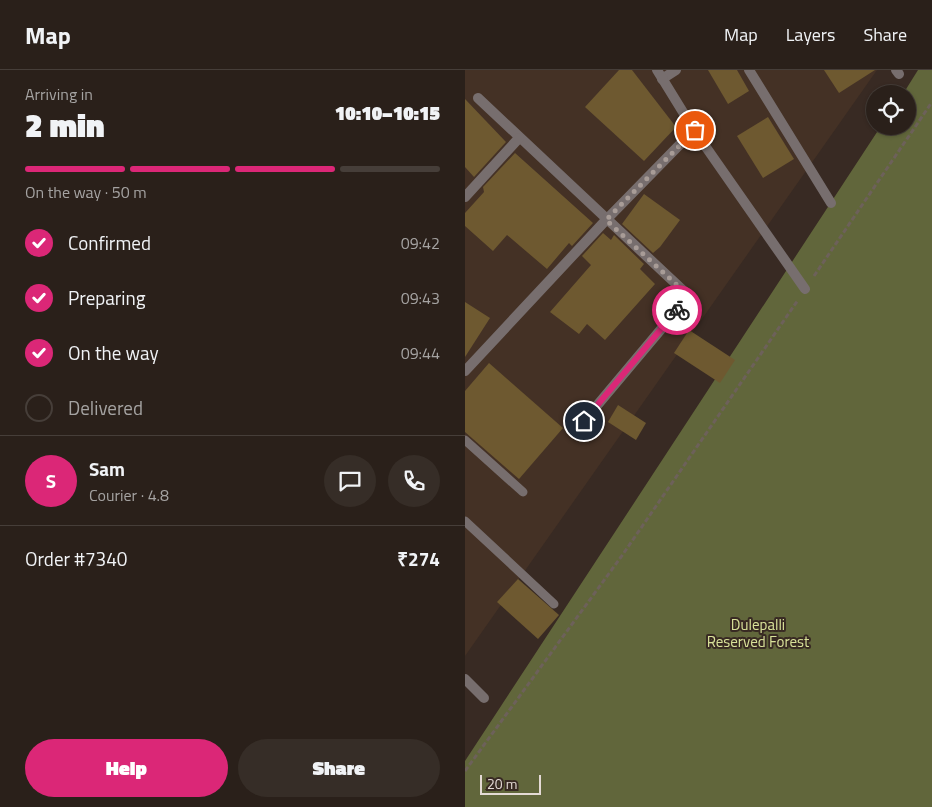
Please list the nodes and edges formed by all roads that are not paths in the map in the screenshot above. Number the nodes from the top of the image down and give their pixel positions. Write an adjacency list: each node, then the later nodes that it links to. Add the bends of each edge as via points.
1 (676, 70): 3 (street)
2 (749, 70): 8 (street)
3 (660, 74): 5 (street)
4 (478, 98): 6 (street)
5 (695, 130): 9 (street); 10 (street)
6 (519, 138): 7 (street); 9 (street)
7 (465, 197)
8 (831, 203)
9 (606, 220): 11 (street); 12 (street, via 689,296)
10 (805, 289)
11 (465, 371)
12 (584, 421)
13 (465, 440): 14 (lane)
14 (523, 492)
15 (465, 520): 16 (lane)
16 (554, 604)
17 (465, 679): 18 (street)
18 (484, 698)

